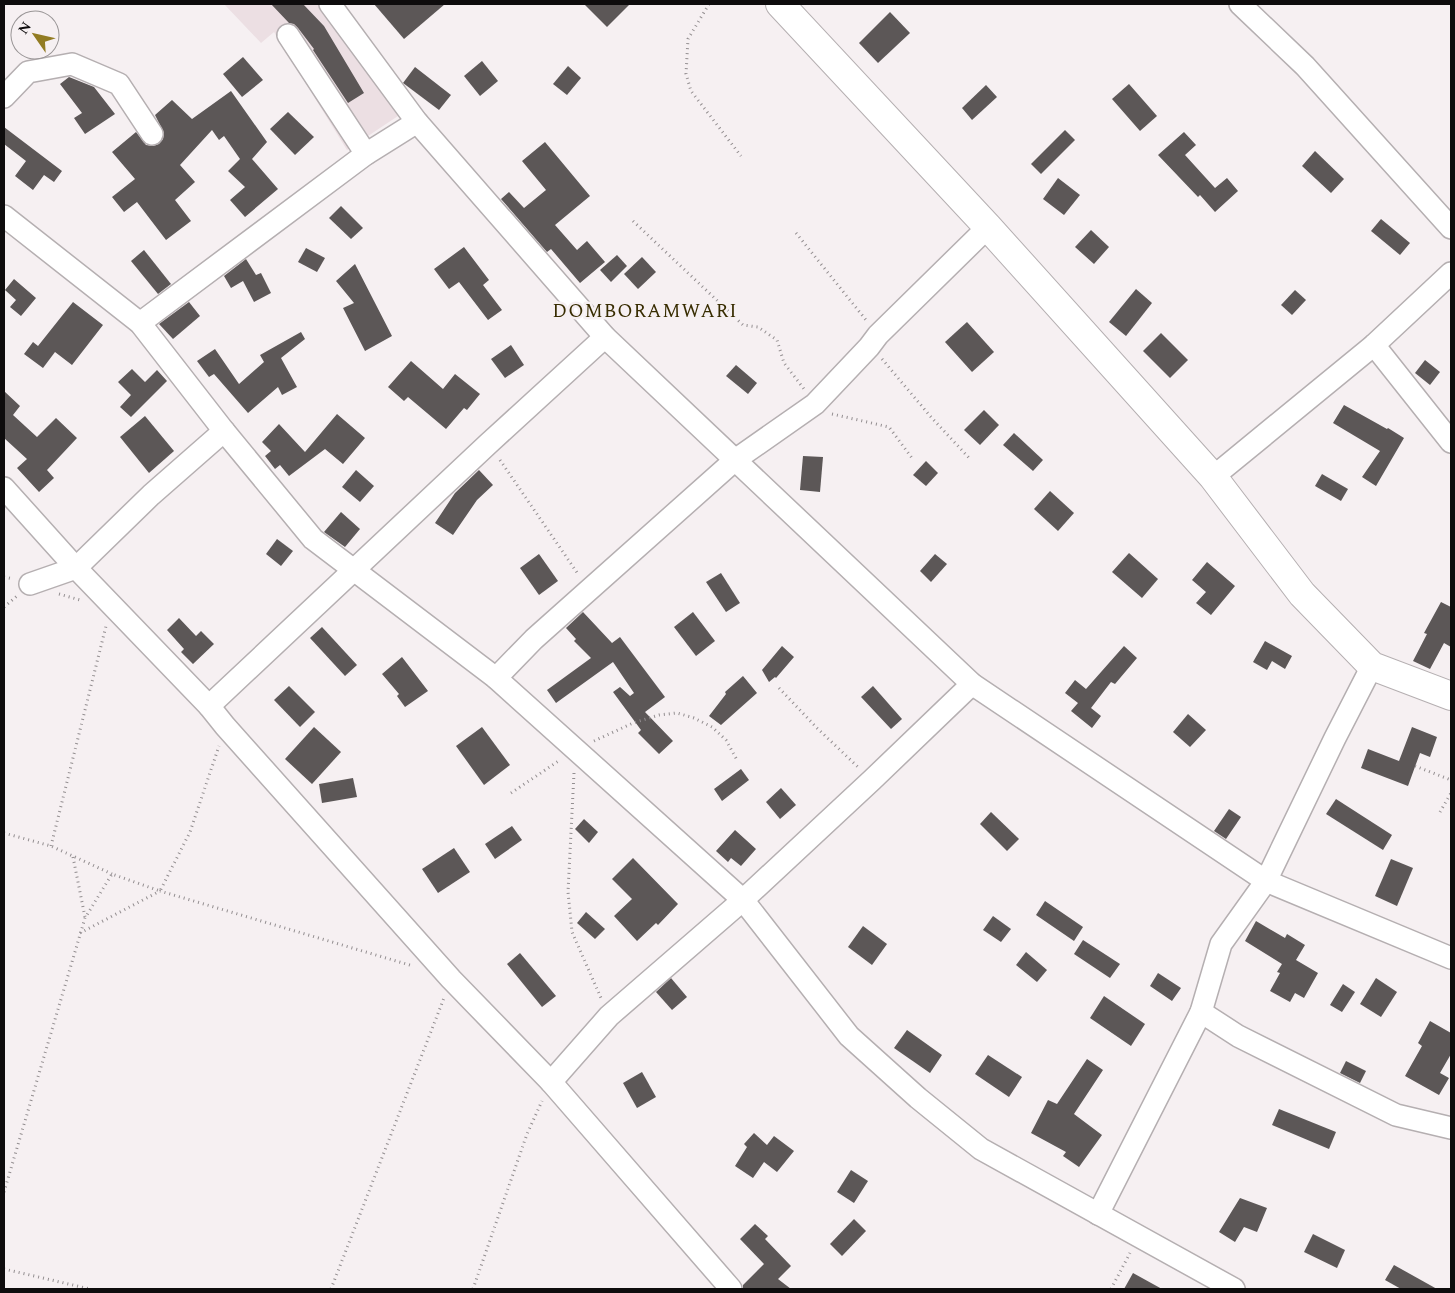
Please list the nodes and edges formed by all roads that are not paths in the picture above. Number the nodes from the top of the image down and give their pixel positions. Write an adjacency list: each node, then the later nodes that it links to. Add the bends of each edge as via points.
1 (330, 4): 6 (street)
2 (780, 4): 10 (street)
3 (1240, 4): 11 (street, via 1305,66)
4 (288, 35): 8 (street)
5 (4, 97): 7 (street, via 28,72 72,64 119,84)
6 (417, 122): 8 (street); 14 (street)
7 (152, 134)
8 (366, 154): 13 (street)
9 (4, 216): 13 (street)
10 (988, 227): 18 (street, via 873,341 815,404); 19 (street)
11 (1451, 228)
12 (1451, 273): 15 (street)
13 (140, 323): 16 (street)
14 (605, 337): 18 (street); 22 (street)
15 (1374, 345): 17 (street); 19 (street)
16 (224, 431): 21 (street, via 151,494); 22 (street, via 313,539)
17 (1451, 442)
18 (735, 460): 25 (street, via 534,639); 26 (street)
19 (1213, 477): 24 (street, via 1302,594)
20 (4, 488): 21 (street)
21 (76, 568): 23 (street); 28 (street)
22 (352, 570): 25 (street); 28 (street)
23 (30, 584)
24 (1372, 666): 27 (street); 29 (street)
25 (496, 678): 30 (street)
26 (972, 684): 29 (street); 30 (street)
27 (1451, 696)
28 (209, 706): 33 (street, via 451,979)
29 (1266, 881): 31 (street); 32 (street, via 1221,944)
30 (742, 900): 33 (street, via 609,1016); 35 (street, via 849,1036 911,1092 981,1149)
31 (1451, 958)
32 (1201, 1012): 34 (street, via 1238,1036 1396,1116); 35 (street)
33 (551, 1082): 36 (street)
34 (1451, 1128)
35 (1098, 1214): 37 (street)
36 (731, 1289)
37 (1234, 1289)

